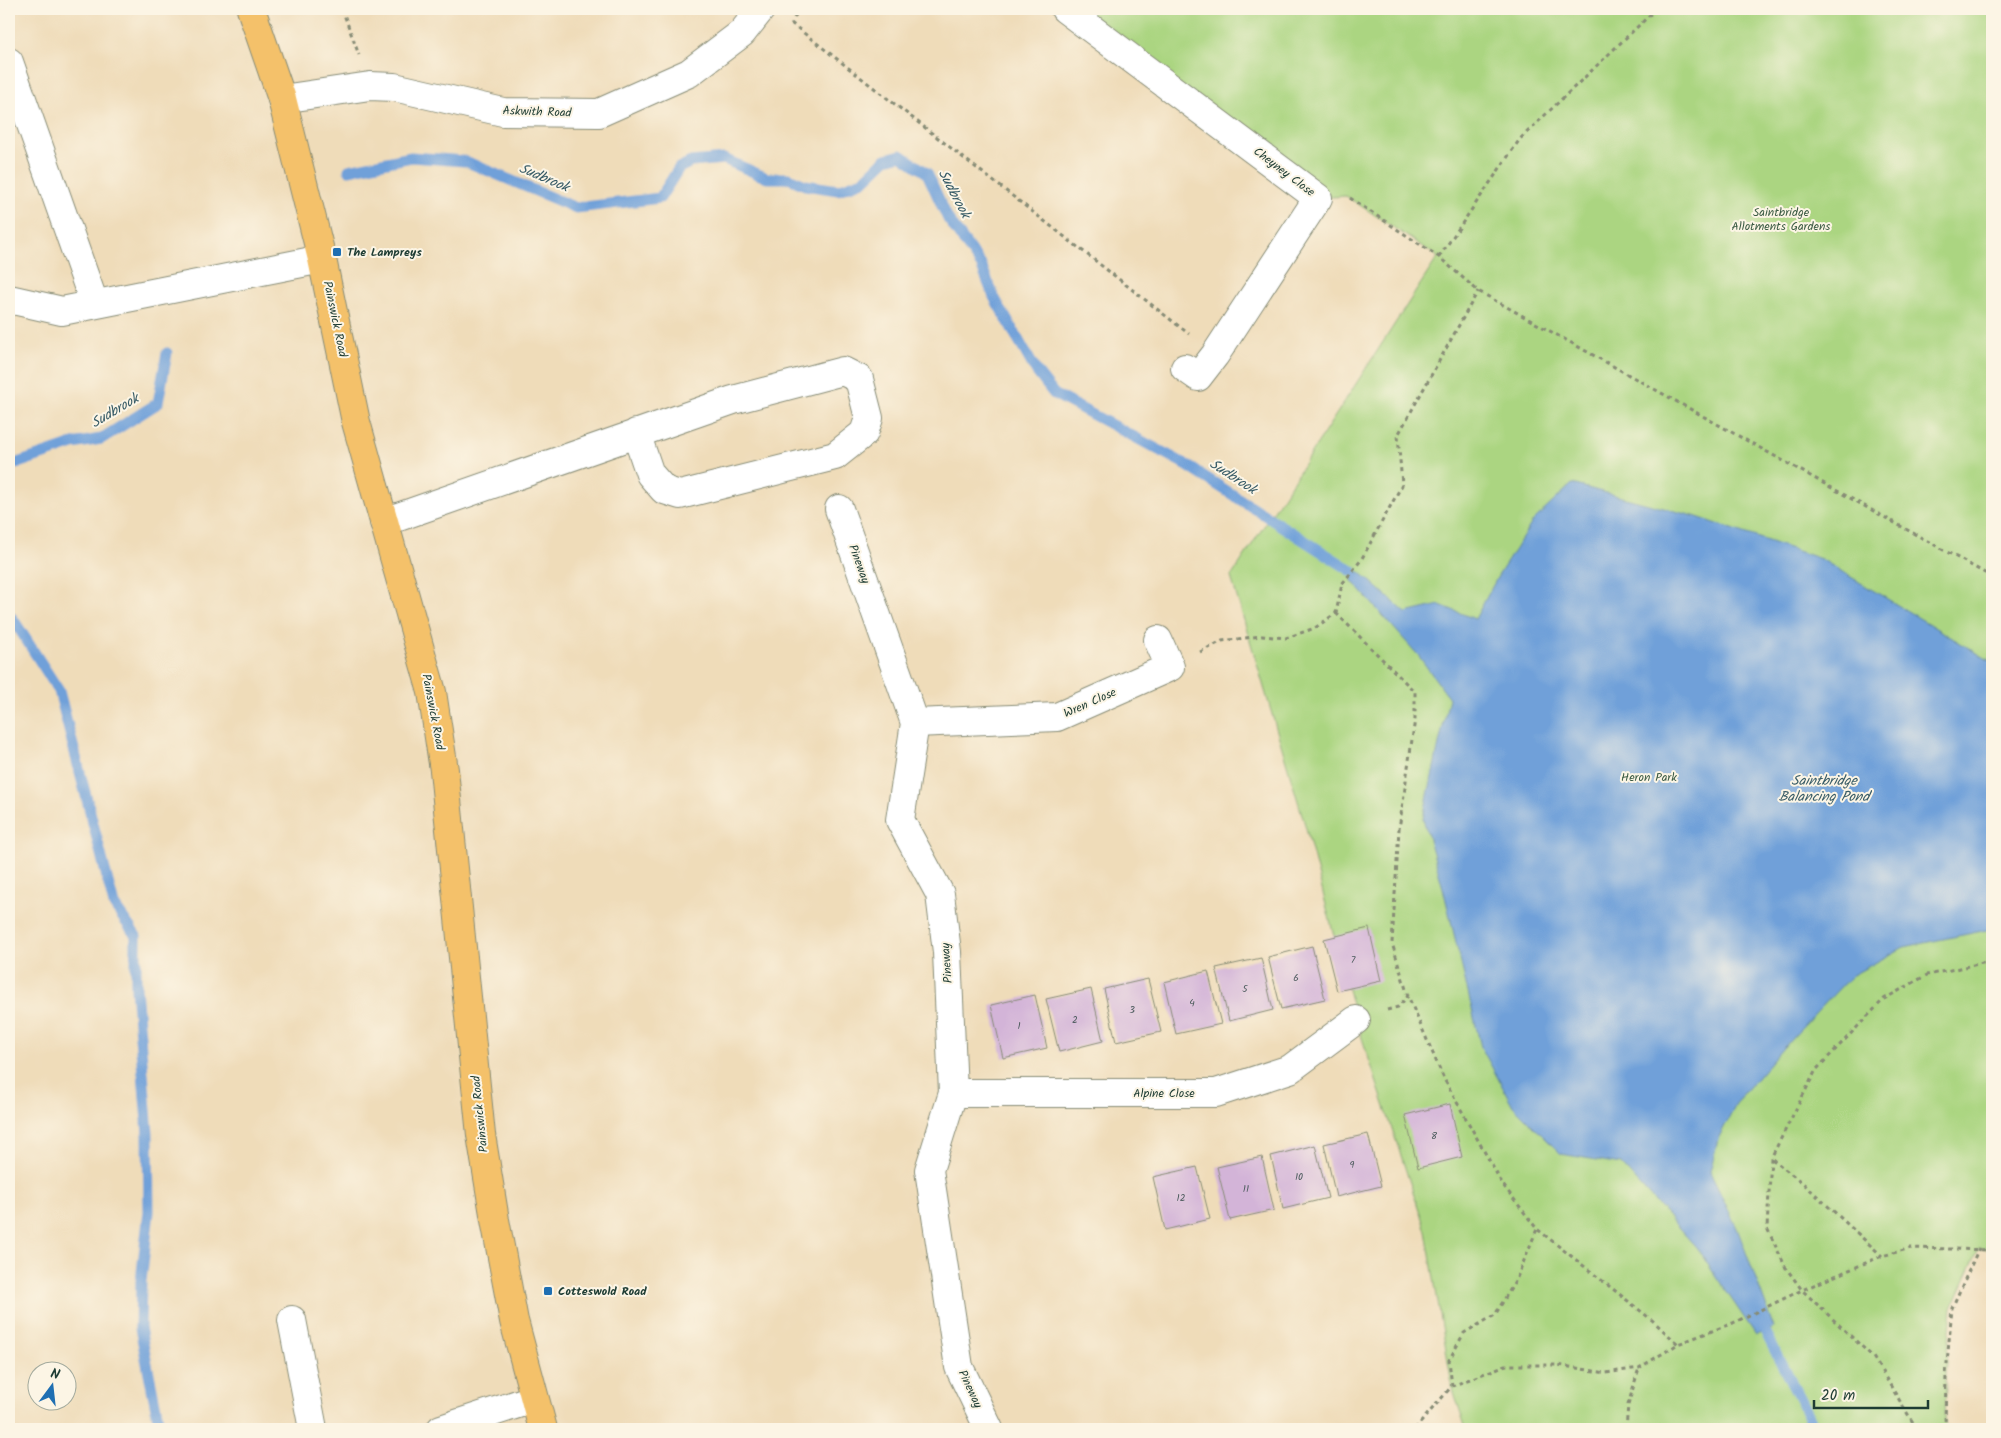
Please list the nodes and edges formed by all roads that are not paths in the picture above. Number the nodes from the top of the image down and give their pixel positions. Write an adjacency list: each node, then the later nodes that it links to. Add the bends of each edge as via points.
1 (251, 9): 5 (main road, Painswick Road)
2 (762, 9): 5 (street, Askwith Road, via 742,33 689,73 599,113 502,112 394,87 370,86)
3 (1065, 9): 9 (street, Cheyney Close, via 1318,198 1198,377)
4 (9, 62): 8 (street)
5 (282, 99): 6 (main road, Painswick Road)
6 (322, 259): 8 (street); 12 (main road, Painswick Road, via 356,422)
7 (9, 299): 8 (street, via 62,311)
8 (94, 303)
9 (1186, 368)
10 (636, 433): 10 (street, via 733,400 843,371 859,379 869,418 864,433 835,456 680,495 664,490 650,474); 12 (street)
11 (839, 509): 14 (street, Pineway)
12 (384, 522): 18 (main road, Painswick Road, via 432,692 444,770 481,1135 494,1220)
13 (1158, 640): 14 (street, Wren Close, via 1170,666 1057,717)
14 (916, 723): 16 (street, Pineway, via 900,820 940,894 947,952)
15 (1356, 1020): 16 (street, Alpine Close, via 1290,1069 1216,1093)
16 (953, 1092): 22 (street, Pineway, via 929,1170 959,1367)
17 (292, 1320): 19 (street)
18 (533, 1399): 20 (street); 21 (main road, Painswick Road)
19 (314, 1429)
20 (441, 1429)
21 (542, 1429)
22 (989, 1429)

